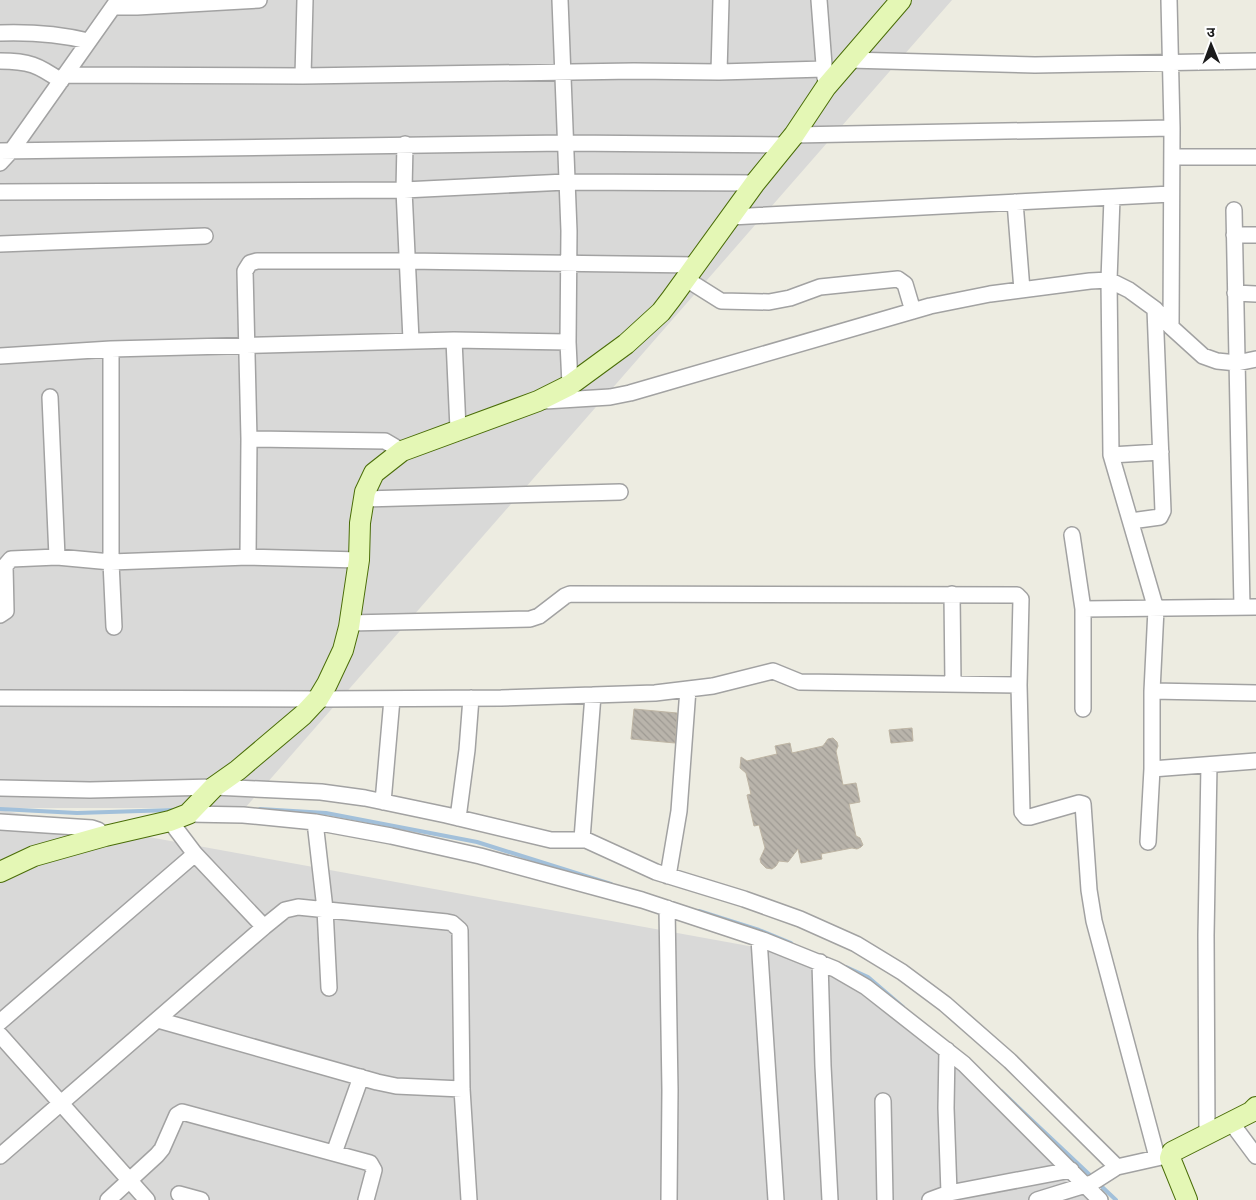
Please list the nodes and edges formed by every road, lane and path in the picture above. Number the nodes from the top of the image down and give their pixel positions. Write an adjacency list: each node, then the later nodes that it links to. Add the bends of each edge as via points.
1 (259, 0): 8 (street, via 137,7)
2 (305, 0): 17 (street)
3 (560, 0): 15 (street)
4 (721, 0): 16 (street)
5 (819, 0): 19 (street)
6 (901, 0): 11 (street)
7 (1169, 0): 14 (street)
8 (116, 3): 10 (street)
9 (0, 33): 10 (street, via 31,32)
10 (88, 41): 18 (street)
11 (849, 60): 14 (street, via 1035,65); 19 (street)
12 (0, 61): 18 (street, via 34,64)
13 (1256, 61): 14 (street)
14 (1169, 62): 20 (street)
15 (562, 71): 16 (street); 17 (street); 22 (street)
16 (719, 72): 19 (street)
17 (303, 76): 18 (street)
18 (63, 78): 24 (street)
19 (825, 78): 21 (street)
20 (1172, 128): 21 (street); 25 (street)
21 (789, 140): 22 (street); 29 (street)
22 (566, 142): 23 (street); 28 (street)
23 (405, 144): 24 (street); 30 (street)
24 (6, 150): 27 (street)
25 (1172, 156): 26 (street); 32 (street)
26 (1256, 157)
27 (0, 163)
28 (566, 182): 29 (street); 30 (street); 42 (street)
29 (755, 183): 36 (street)
30 (404, 190): 31 (street); 41 (street)
31 (0, 192)
32 (1171, 194): 33 (street); 50 (street)
33 (1112, 198): 34 (street); 44 (street)
34 (1015, 202): 36 (street); 45 (street)
35 (1234, 210): 37 (street)
36 (731, 217): 43 (street)
37 (1234, 235): 38 (street); 46 (street)
38 (1256, 235)
39 (205, 236): 40 (street)
40 (0, 244)
41 (407, 261): 42 (street); 51 (street); 54 (street, via 250,263 245,271)
42 (569, 263): 43 (street); 53 (street)
43 (691, 272): 49 (street, via 721,301 769,302 820,287 898,279 905,284); 59 (street, via 661,312 626,344)
44 (1108, 280): 45 (street); 48 (street, via 1130,290); 66 (street)
45 (1022, 290): 49 (street, via 962,299)
46 (1235, 293): 47 (street); 58 (street)
47 (1256, 294)
48 (1155, 309): 50 (street); 65 (street)
49 (913, 311): 61 (street, via 630,393)
50 (1171, 327): 58 (street, via 1204,356)
51 (411, 340): 52 (street); 54 (street)
52 (454, 340): 53 (street); 62 (street)
53 (568, 342): 59 (street)
54 (246, 345): 55 (street); 63 (street)
55 (111, 350): 56 (street); 75 (street)
56 (0, 356)
57 (1256, 359): 58 (street)
58 (1237, 363): 77 (street)
59 (570, 385): 61 (street)
60 (50, 397): 71 (street)
61 (538, 401): 62 (street)
62 (458, 429): 64 (street)
63 (248, 439): 64 (street, via 385,441); 72 (street)
64 (402, 451): 68 (street, via 374,473)
65 (1161, 452): 66 (street); 69 (street, via 1163,512 1160,518)
66 (1111, 455): 69 (street)
67 (620, 492): 68 (street)
68 (364, 499): 74 (street)
69 (1131, 521): 79 (street)
70 (1072, 535): 78 (street)
71 (57, 557): 73 (street); 75 (street)
72 (248, 557): 74 (street); 75 (street)
73 (4, 559): 80 (street, via 6,611)
74 (358, 560): 81 (street)
75 (111, 562): 82 (street)
76 (952, 594): 81 (street, via 570,594 530,619); 83 (street); 84 (street, via 1012,594 1020,597)
77 (1249, 607): 79 (street)
78 (1083, 608): 79 (street); 93 (street)
79 (1156, 608): 86 (street)
80 (0, 616)
81 (349, 623): 91 (street, via 343,650)
82 (114, 626)
83 (953, 684): 84 (street); 85 (street, via 800,682 773,671)
84 (1019, 686): 129 (street, via 1022,812 1026,817 1083,804 1094,921)
85 (688, 689): 88 (street); 109 (street, via 679,811)
86 (1152, 691): 87 (street); 96 (street)
87 (1256, 693)
88 (593, 695): 90 (street); 105 (street)
89 (0, 698): 91 (street)
90 (471, 698): 92 (street); 101 (street)
91 (318, 699): 92 (street); 98 (street)
92 (392, 699): 99 (street)
93 (1083, 709)
94 (1256, 761): 95 (street)
95 (1209, 765): 96 (street); 126 (street)
96 (1152, 769): 106 (street)
97 (0, 788): 98 (street)
98 (212, 790): 99 (street, via 321,792); 100 (street)
99 (383, 802): 101 (street)
100 (183, 816): 103 (street, via 243,815); 104 (street); 107 (street)
101 (458, 818): 105 (street, via 551,840)
102 (0, 822): 104 (street, via 92,828)
103 (315, 822): 110 (street, via 480,856); 111 (street)
104 (105, 836): 108 (street, via 34,856)
105 (582, 839): 109 (street)
106 (1148, 842)
107 (195, 854): 112 (street); 117 (street)
108 (0, 872)
109 (668, 876): 131 (street, via 800,919 856,944 902,972 945,1004 1010,1061)
110 (667, 908): 113 (street); 142 (street)
111 (325, 910): 112 (street, via 291,908); 115 (street); 121 (street, via 447,922 460,930)
112 (264, 928): 116 (street)
113 (760, 939): 114 (street); 143 (street)
114 (820, 962): 119 (street, via 866,987); 144 (street)
115 (329, 988)
116 (158, 1020): 120 (street); 123 (street)
117 (0, 1022)
118 (0, 1035): 123 (street)
119 (947, 1050): 132 (street, via 1002,1099); 136 (street)
120 (360, 1077): 121 (street, via 396,1086); 127 (street)
121 (462, 1089): 141 (street)
122 (883, 1101): 145 (street)
123 (62, 1104): 128 (street); 133 (street)
124 (1256, 1108): 125 (street)
125 (1230, 1122): 126 (street); 130 (street)
126 (1207, 1133): 129 (street)
127 (334, 1153): 133 (street, via 182,1112 162,1149); 140 (street, via 372,1164 374,1170)
128 (0, 1156)
129 (1164, 1156): 131 (street); 149 (street)
130 (1256, 1156)
131 (1114, 1169): 134 (street)
132 (1071, 1170): 134 (street); 136 (street)
133 (130, 1180): 137 (street); 138 (street)
134 (1089, 1184): 147 (street); 148 (street)
135 (179, 1194): 139 (street)
136 (949, 1194): 146 (street)
137 (108, 1200)
138 (147, 1200)
139 (201, 1200)
140 (366, 1200)
141 (469, 1200)
142 (669, 1200)
143 (776, 1200)
144 (830, 1200)
145 (884, 1200)
146 (930, 1200)
147 (1037, 1200)
148 (1100, 1200)
149 (1187, 1200)

